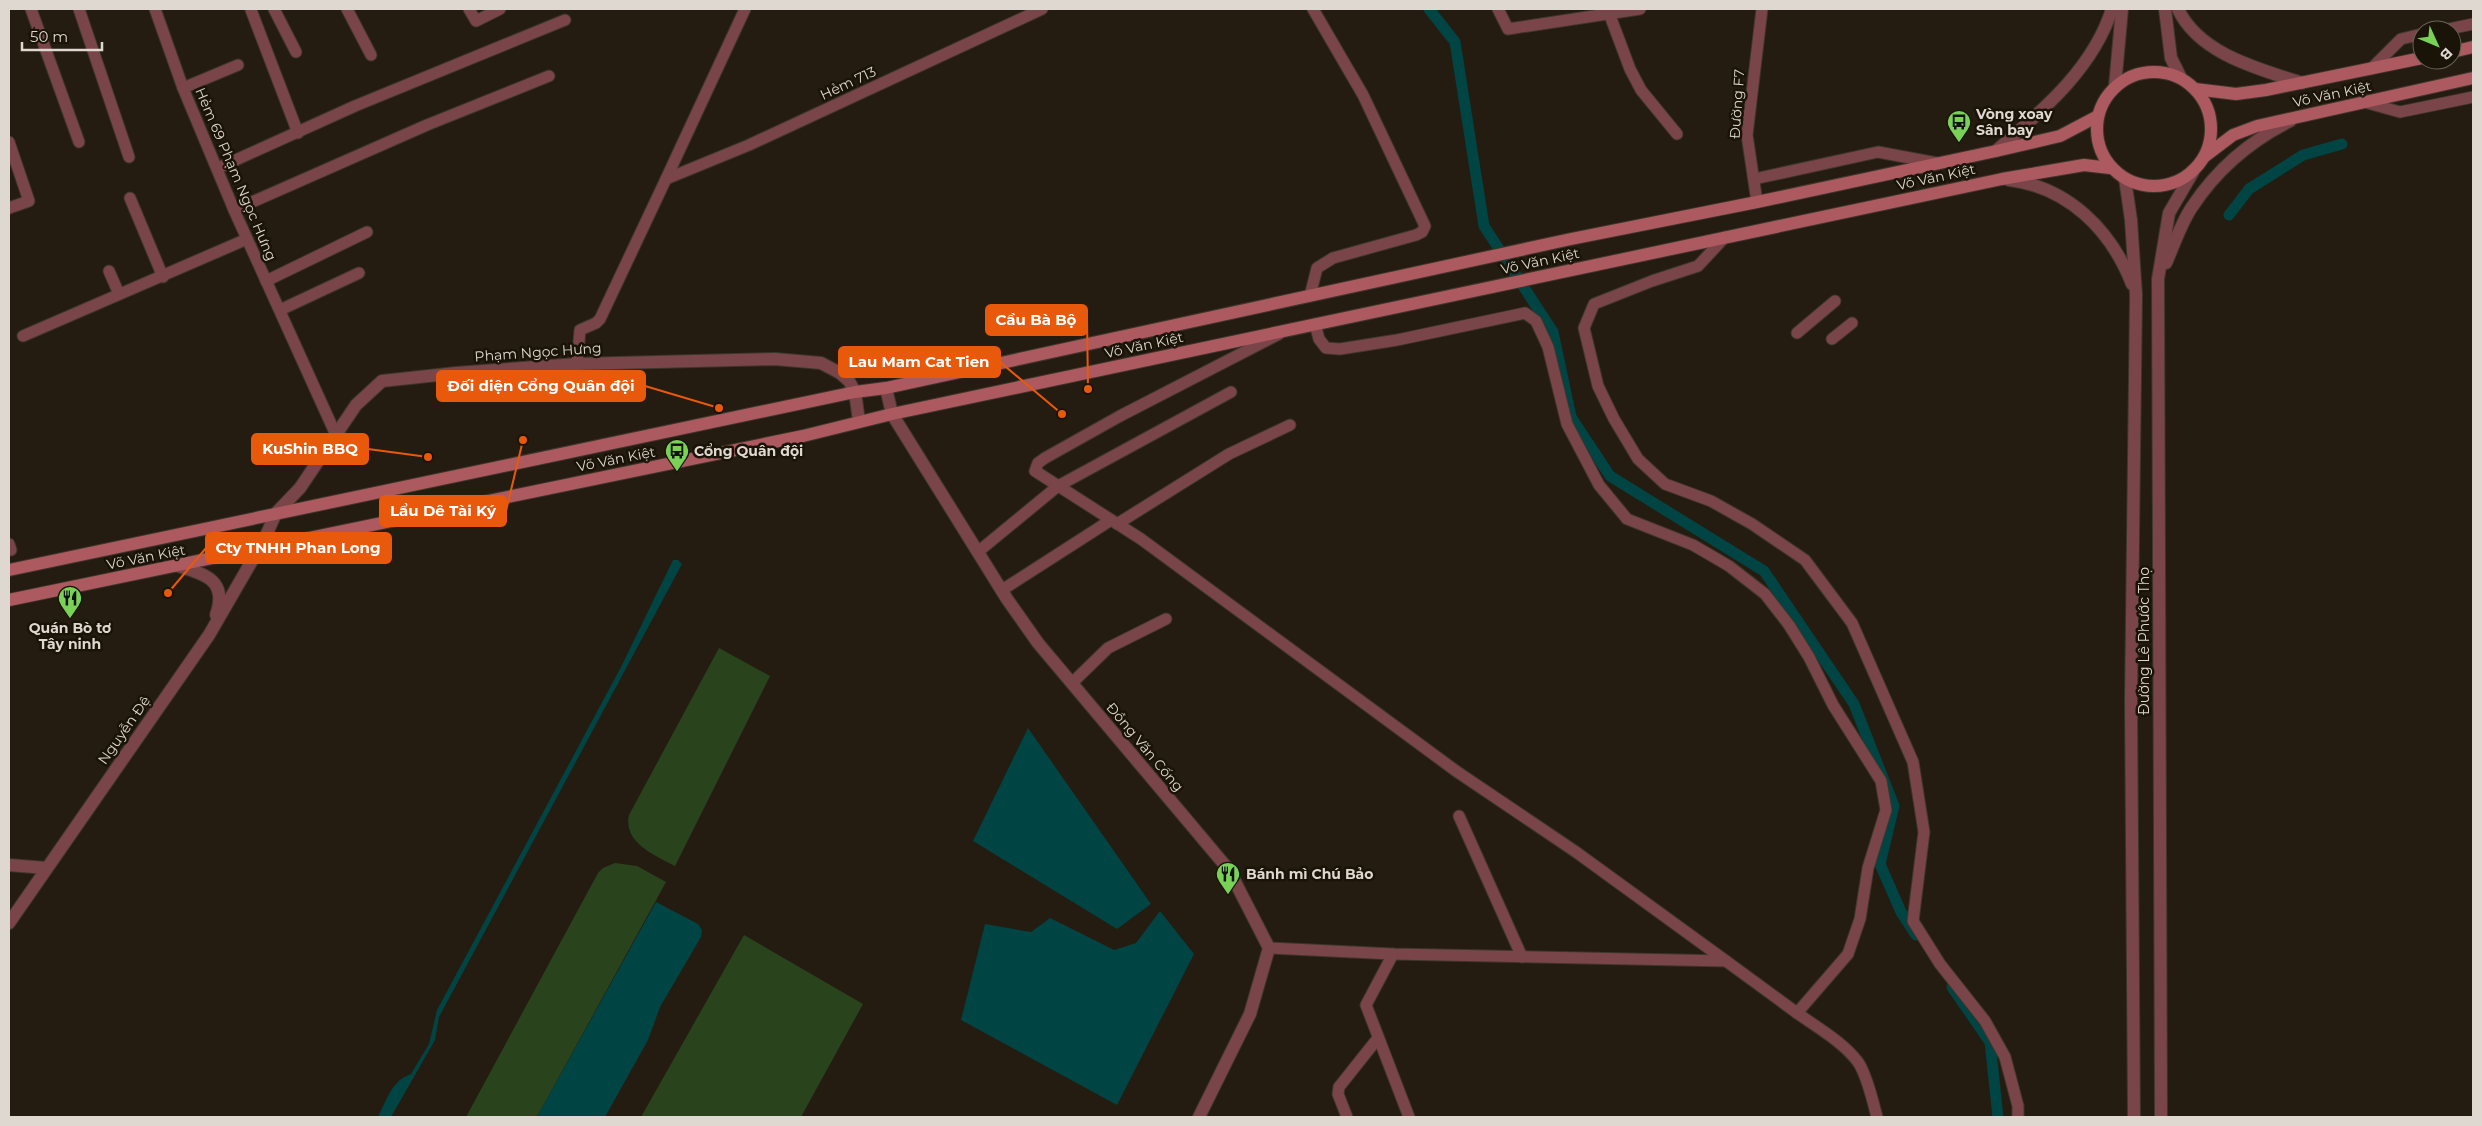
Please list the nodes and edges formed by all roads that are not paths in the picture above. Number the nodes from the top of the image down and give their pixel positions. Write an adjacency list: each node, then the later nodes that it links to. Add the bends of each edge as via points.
1 (31, 9): 41 (street)
2 (79, 9): 43 (street)
3 (155, 9): 32 (street, Hẻm 69 Phạm Ngọc Hưng)
4 (274, 9): 22 (street)
5 (347, 9): 23 (street)
6 (469, 9): 7 (street, via 476,22)
7 (500, 9)
8 (745, 9): 49 (street)
9 (1042, 9): 49 (street, Hẻm 713, via 749,145)
10 (1314, 9): 67 (street, via 1363,95 1425,226 1416,235 1333,258 1317,268)
11 (1498, 9): 19 (street, via 1508,29)
12 (1640, 9): 19 (street)
13 (1762, 9): 50 (street, Đường F7, via 1747,135)
14 (2112, 9): 42 (street, via 2104,33 2080,68 2034,119)
15 (2122, 9): 31 (street)
16 (2165, 9): 28 (street, via 2171,58)
17 (2178, 9): 30 (street, via 2183,19 2204,40 2226,54)
18 (251, 10): 38 (street)
19 (1609, 14): 39 (street, via 1641,90)
20 (565, 20): 38 (street)
21 (2412, 36): 26 (street, via 2401,39)
22 (296, 52)
23 (371, 55)
24 (2412, 60): 26 (main road, Võ Văn Kiệt)
25 (238, 65): 32 (street)
26 (2371, 69): 30 (main road, Võ Văn Kiệt)
27 (549, 76): 56 (street, via 427,125)
28 (2181, 78): 31 (main road, via 2165,72 2147,72 2130,76); 33 (main road)
29 (2473, 78): 35 (main road, Võ Văn Kiệt)
30 (2302, 83): 33 (main road, Võ Văn Kiệt, via 2236,94)
31 (2115, 86): 36 (main road, via 2104,100)
32 (183, 88): 46 (street, Hẻm 69 Phạm Ngọc Hưng)
33 (2195, 89): 44 (main road, via 2206,104 2211,121 2210,140)
34 (2473, 97): 35 (street, via 2400,112)
35 (2364, 102): 37 (main road, Võ Văn Kiệt)
36 (2098, 116): 42 (main road, Võ Văn Kiệt, via 2060,136); 47 (main road, via 2096,134)
37 (2300, 116): 44 (main road, Võ Văn Kiệt, via 2233,135); 63 (street, via 2248,145 2214,177 2191,208)
38 (298, 132): 46 (street)
39 (1677, 134)
40 (9, 142): 55 (street, via 29,201)
41 (79, 142)
42 (1996, 151): 45 (main road, Võ Văn Kiệt)
43 (129, 157)
44 (2204, 157): 48 (main road)
45 (1938, 163): 50 (street, via 1878,152); 54 (main road, Võ Văn Kiệt)
46 (218, 168): 56 (street, Hẻm 69 Phạm Ngọc Hưng)
47 (2110, 168): 51 (main road, Võ Văn Kiệt, via 2084,165); 52 (main road)
48 (2192, 172): 52 (main road, via 2177,182 2160,186 2142,186); 63 (street, Đường Lê Phước Thọ, via 2169,213)
49 (666, 179): 76 (street, via 600,319 580,330)
50 (1754, 179): 54 (street, Đường F7)
51 (2002, 179): 58 (main road, Võ Văn Kiệt); 66 (street, via 2030,182 2050,190 2081,211 2093,222 2126,269)
52 (2124, 179): 66 (street, Đường Lê Phước Thọ, via 2131,220)
53 (130, 198): 62 (street)
54 (1758, 202): 67 (main road, Võ Văn Kiệt, via 1571,238)
55 (9, 208)
56 (234, 210): 59 (street, Hẻm 69 Phạm Ngọc Hưng)
57 (367, 232): 64 (street)
58 (1724, 237): 71 (main road, Võ Văn Kiệt); 110 (street, via 1698,266 1594,304 1584,328 1598,386 1638,460 1665,484 1712,501 1805,560 1852,623 1913,762 1924,832 1913,921 1940,964 1985,1021 2006,1057)
59 (247, 240): 62 (street); 64 (street, Hẻm 69 Phạm Ngọc Hưng)
60 (109, 271): 65 (street)
61 (359, 273): 69 (street)
62 (163, 277): 65 (street)
63 (2158, 279): 112 (street, Đường Lê Phước Thọ)
64 (266, 281): 69 (street, Hẻm 69 Phạm Ngọc Hưng)
65 (119, 294): 74 (street)
66 (2136, 295): 111 (street, Đường Lê Phước Thọ, via 2131,701)
67 (1310, 296): 77 (main road, Võ Văn Kiệt)
68 (1835, 301): 73 (street)
69 (280, 310): 83 (street, Hẻm 69 Phạm Ngọc Hưng)
70 (1852, 323): 75 (street)
71 (1315, 324): 72 (main road, Võ Văn Kiệt); 104 (street, via 1319,339 1326,348 1340,349 1525,313 1536,321 1548,347 1567,424 1599,485 1627,520 1693,545 1729,566 1765,594 1789,625 1833,705 1881,781 1886,810 1868,868 1860,919 1848,954)
72 (1286, 330): 80 (main road, Võ Văn Kiệt); 84 (street, via 1129,411 1038,463 1035,471)
73 (1797, 333)
74 (23, 336)
75 (1832, 339)
76 (577, 364): 78 (street, Phạm Ngọc Hưng, via 784,360 821,363 840,373); 83 (street, Phạm Ngọc Hưng, via 382,381 356,404)
77 (886, 388): 78 (main road, Võ Văn Kiệt); 80 (street, Đồng Văn Cống)
78 (855, 392): 81 (street); 85 (main road, Võ Văn Kiệt)
79 (1231, 392): 84 (street)
80 (892, 414): 81 (main road, Võ Văn Kiệt); 88 (street, Đồng Văn Cống)
81 (859, 422): 87 (main road, Võ Văn Kiệt)
82 (1290, 425): 86 (street, via 1229,454)
83 (336, 435): 85 (street, Phạm Ngọc Hưng, via 300,488)
84 (1058, 486): 86 (street); 88 (street)
85 (276, 513): 87 (street, Phạm Ngọc Hưng); 90 (main road, Võ Văn Kiệt)
86 (1114, 522): 91 (street); 103 (street, via 1448,765 1576,852)
87 (257, 550): 89 (main road, Võ Văn Kiệt); 94 (street, Nguyễn Đệ)
88 (979, 551): 91 (street, Đồng Văn Cống)
89 (178, 566): 92 (main road, Võ Văn Kiệt); 94 (street, via 200,572 215,582 220,593 219,607)
90 (9, 570)
91 (1002, 590): 95 (street, Đồng Văn Cống, via 1038,643)
92 (9, 600)
93 (1166, 619): 95 (street, via 1108,648)
94 (209, 635): 98 (street, Nguyễn Đệ)
95 (1072, 682): 100 (street, Đồng Văn Cống, via 1229,870)
96 (1459, 816): 102 (street)
97 (9, 866): 98 (street)
98 (46, 868): 99 (street, Nguyễn Đệ)
99 (9, 923)
100 (1269, 948): 101 (street); 106 (street, via 1250,1014)
101 (1392, 954): 102 (street); 105 (street, via 1366,1005)
102 (1522, 957): 103 (street)
103 (1726, 961): 104 (street)
104 (1797, 1013): 109 (street, via 1839,1043 1859,1063)
105 (1378, 1038): 107 (street, via 1339,1087 1338,1094); 108 (street)
106 (1199, 1117)
107 (1348, 1117)
108 (1409, 1117)
109 (1877, 1117)
110 (2018, 1117)
111 (2134, 1117)
112 (2160, 1117)

